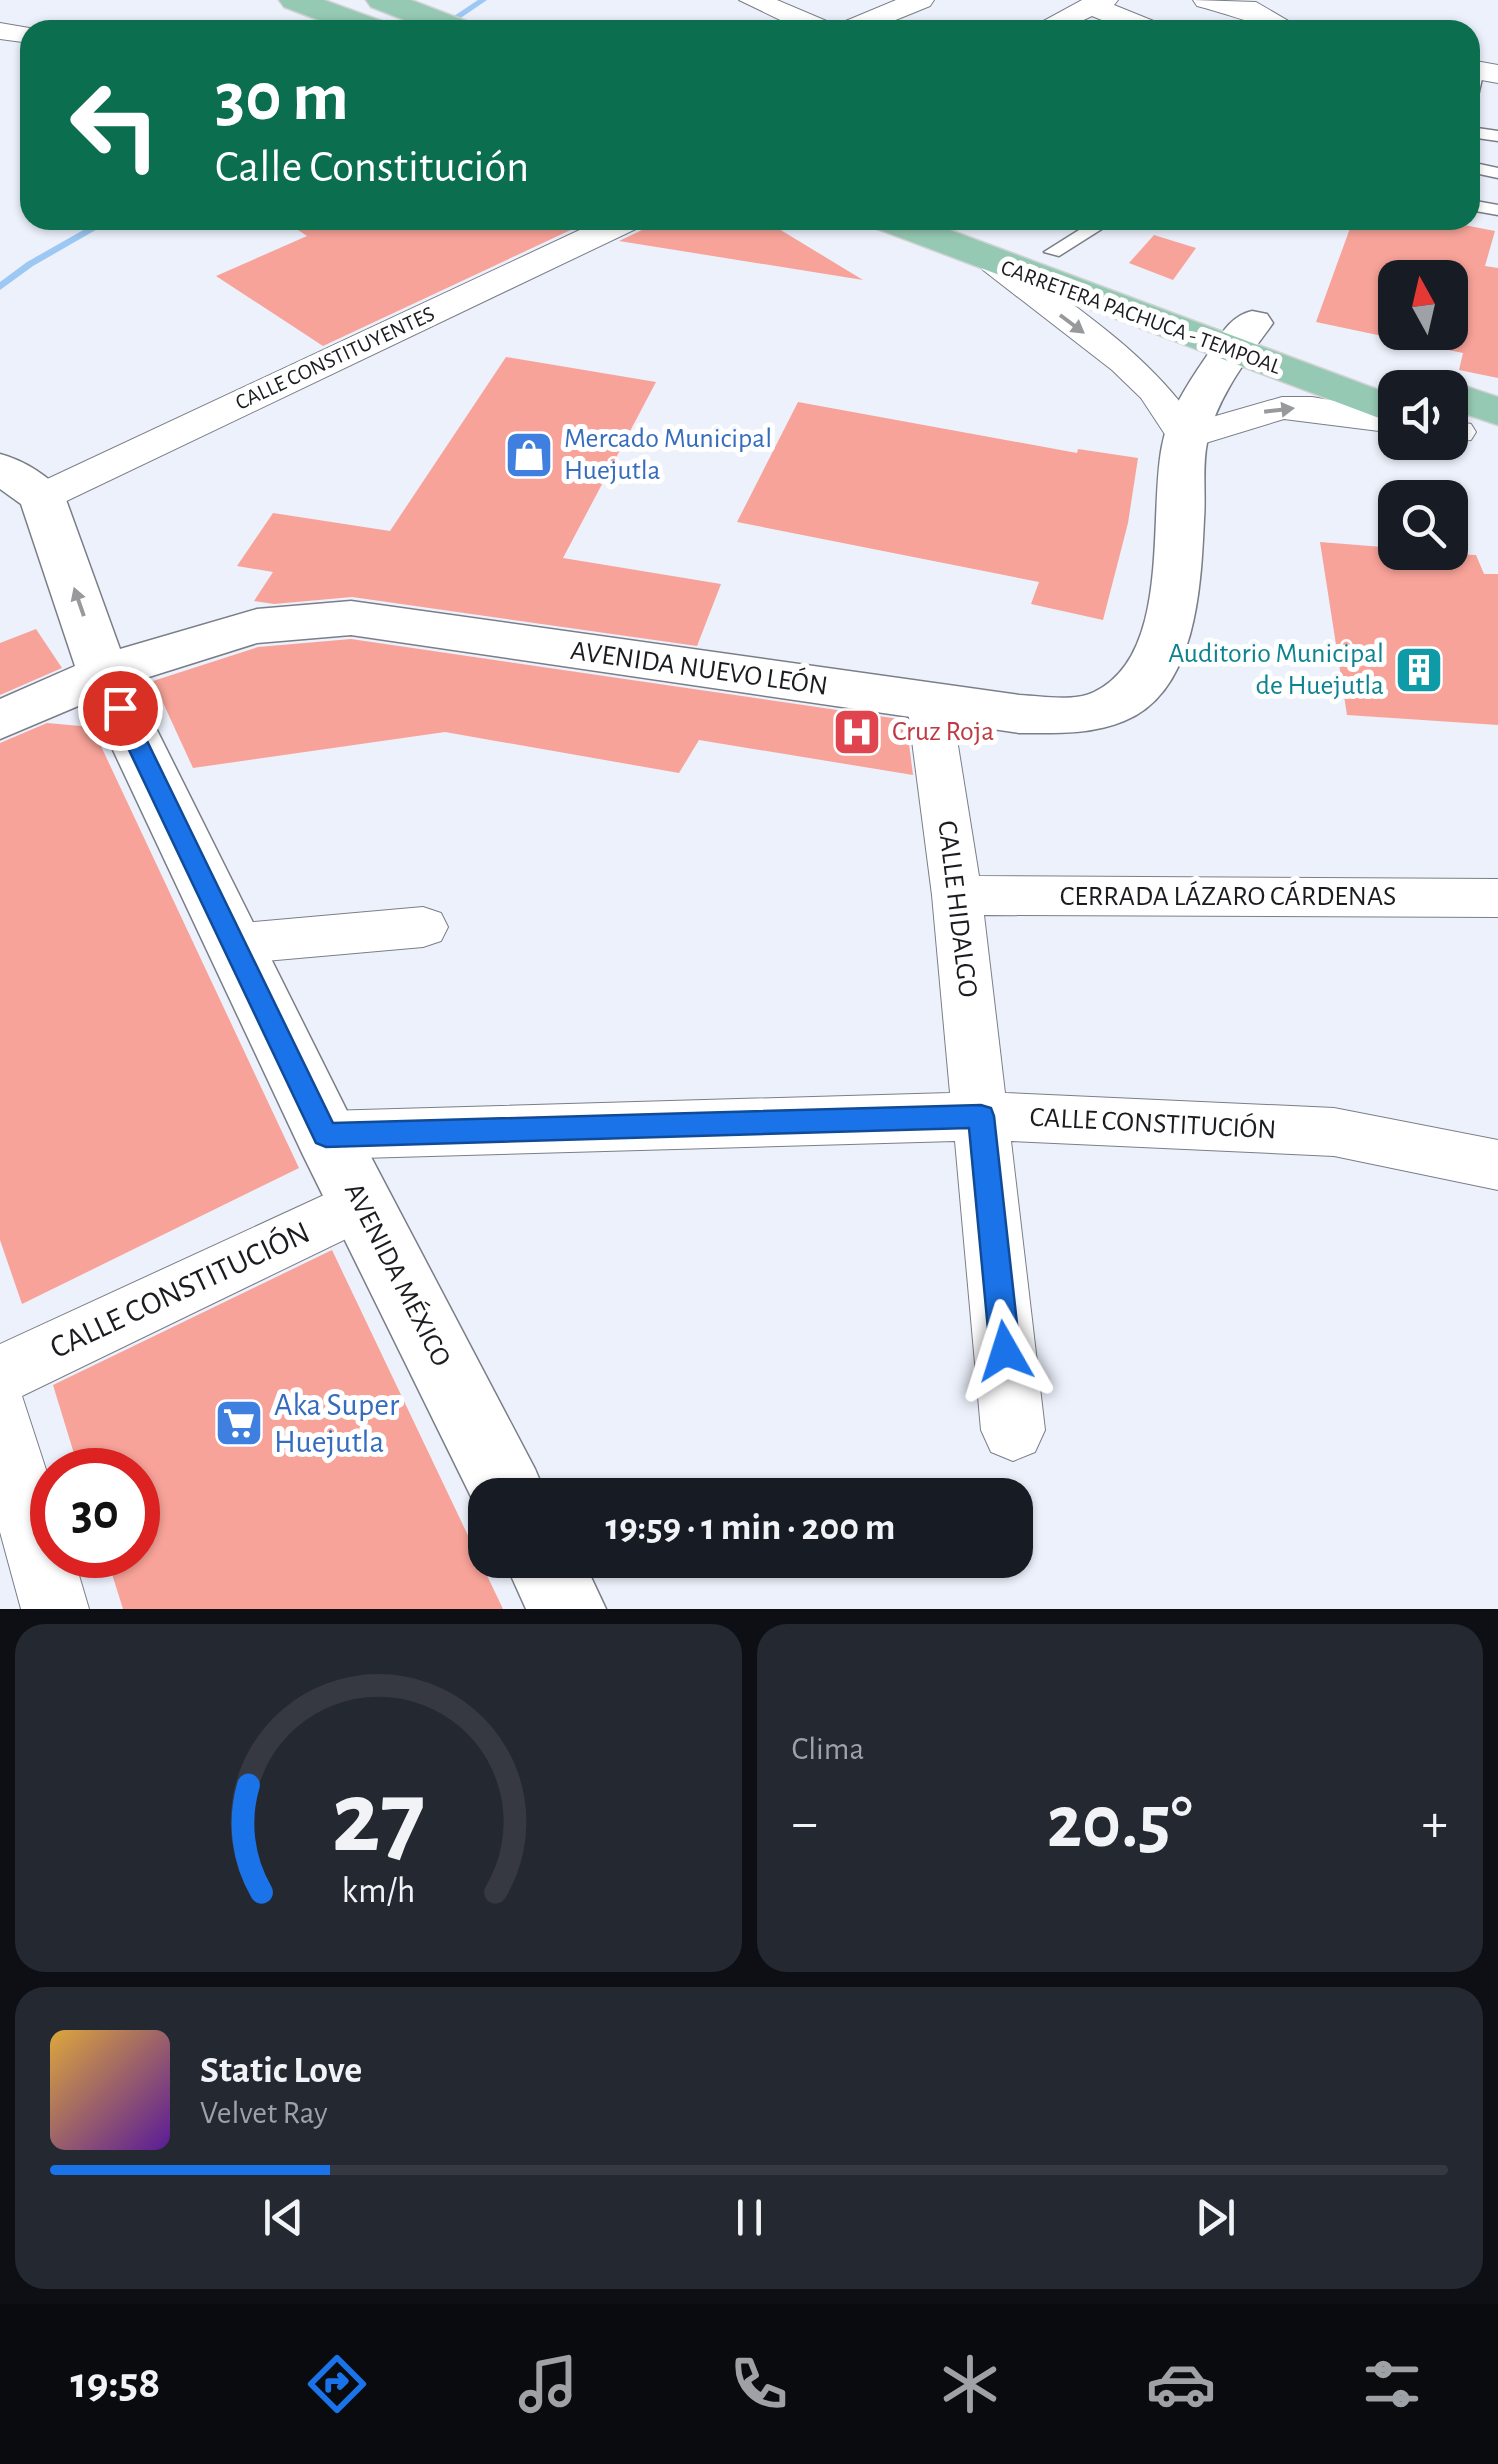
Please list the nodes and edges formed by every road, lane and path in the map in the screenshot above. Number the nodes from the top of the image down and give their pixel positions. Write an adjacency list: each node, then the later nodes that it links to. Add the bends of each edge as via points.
1 (295, 0): 6 (main road, via 338,16)
2 (753, 0): 8 (street)
3 (920, 0): 9 (street)
4 (1207, 0): 12 (street)
5 (1098, 3): 10 (street); 11 (street)
6 (381, 10): 7 (main road)
7 (420, 20)
8 (801, 20)
9 (871, 20)
10 (1061, 20)
11 (1131, 20)
12 (1270, 20)
13 (605, 230): 26 (street, CALLE CONSTITUYENTES)
14 (913, 230): 18 (main road, CARRETERA PACHUCA - TEMPOAL)
15 (997, 230): 17 (main road, CARRETERA PACHUCA - TEMPOAL)
16 (1090, 230): 17 (lane)
17 (1053, 252): 19 (main road, CARRETERA PACHUCA - TEMPOAL)
18 (995, 263): 19 (main road, CARRETERA PACHUCA - TEMPOAL); 25 (street, one-way to 25, via 1125,362)
19 (1242, 336): 20 (main road, CARRETERA PACHUCA - TEMPOAL); 21 (main road, CARRETERA PACHUCA - TEMPOAL); 25 (street, AVENIDA NUEVO LEÓN)
20 (1378, 373)
21 (1378, 403)
22 (1498, 412): 24 (main road)
23 (1378, 419): 25 (street, one-way to 23, via 1282,408)
24 (1468, 423)
25 (1186, 437): 28 (street, AVENIDA NUEVO LEÓN, via 1178,556 1160,654 1132,695 1082,715)
26 (21, 482): 27 (street, AVENIDA MÉXICO, one-way to 26)
27 (104, 674): 28 (street, AVENIDA NUEVO LEÓN, via 224,630 288,618 351,618); 29 (street, AVENIDA NUEVO LEÓN); 33 (street, AVENIDA MÉXICO)
28 (929, 702): 30 (street, CALLE HIDALGO)
29 (0, 720)
30 (957, 895): 31 (street, CERRADA LÁZARO CÁRDENAS); 34 (street, CALLE HIDALGO)
31 (1498, 898)
32 (422, 927): 33 (street)
33 (232, 944): 35 (street, AVENIDA MÉXICO)
34 (981, 1116): 35 (street, CALLE CONSTITUCIÓN); 36 (street, CALLE CONSTITUCIÓN, via 1334,1132); 40 (street, CALLE HIDALGO)
35 (326, 1135): 37 (street, AVENIDA MÉXICO)
36 (1498, 1165)
37 (361, 1204): 38 (street, CALLE CONSTITUCIÓN); 41 (street, AVENIDA MÉXICO)
38 (0, 1375)
39 (0, 1418): 43 (street)
40 (1013, 1430)
41 (500, 1478)
42 (551, 1578): 44 (street)
43 (55, 1609)
44 (567, 1609)

